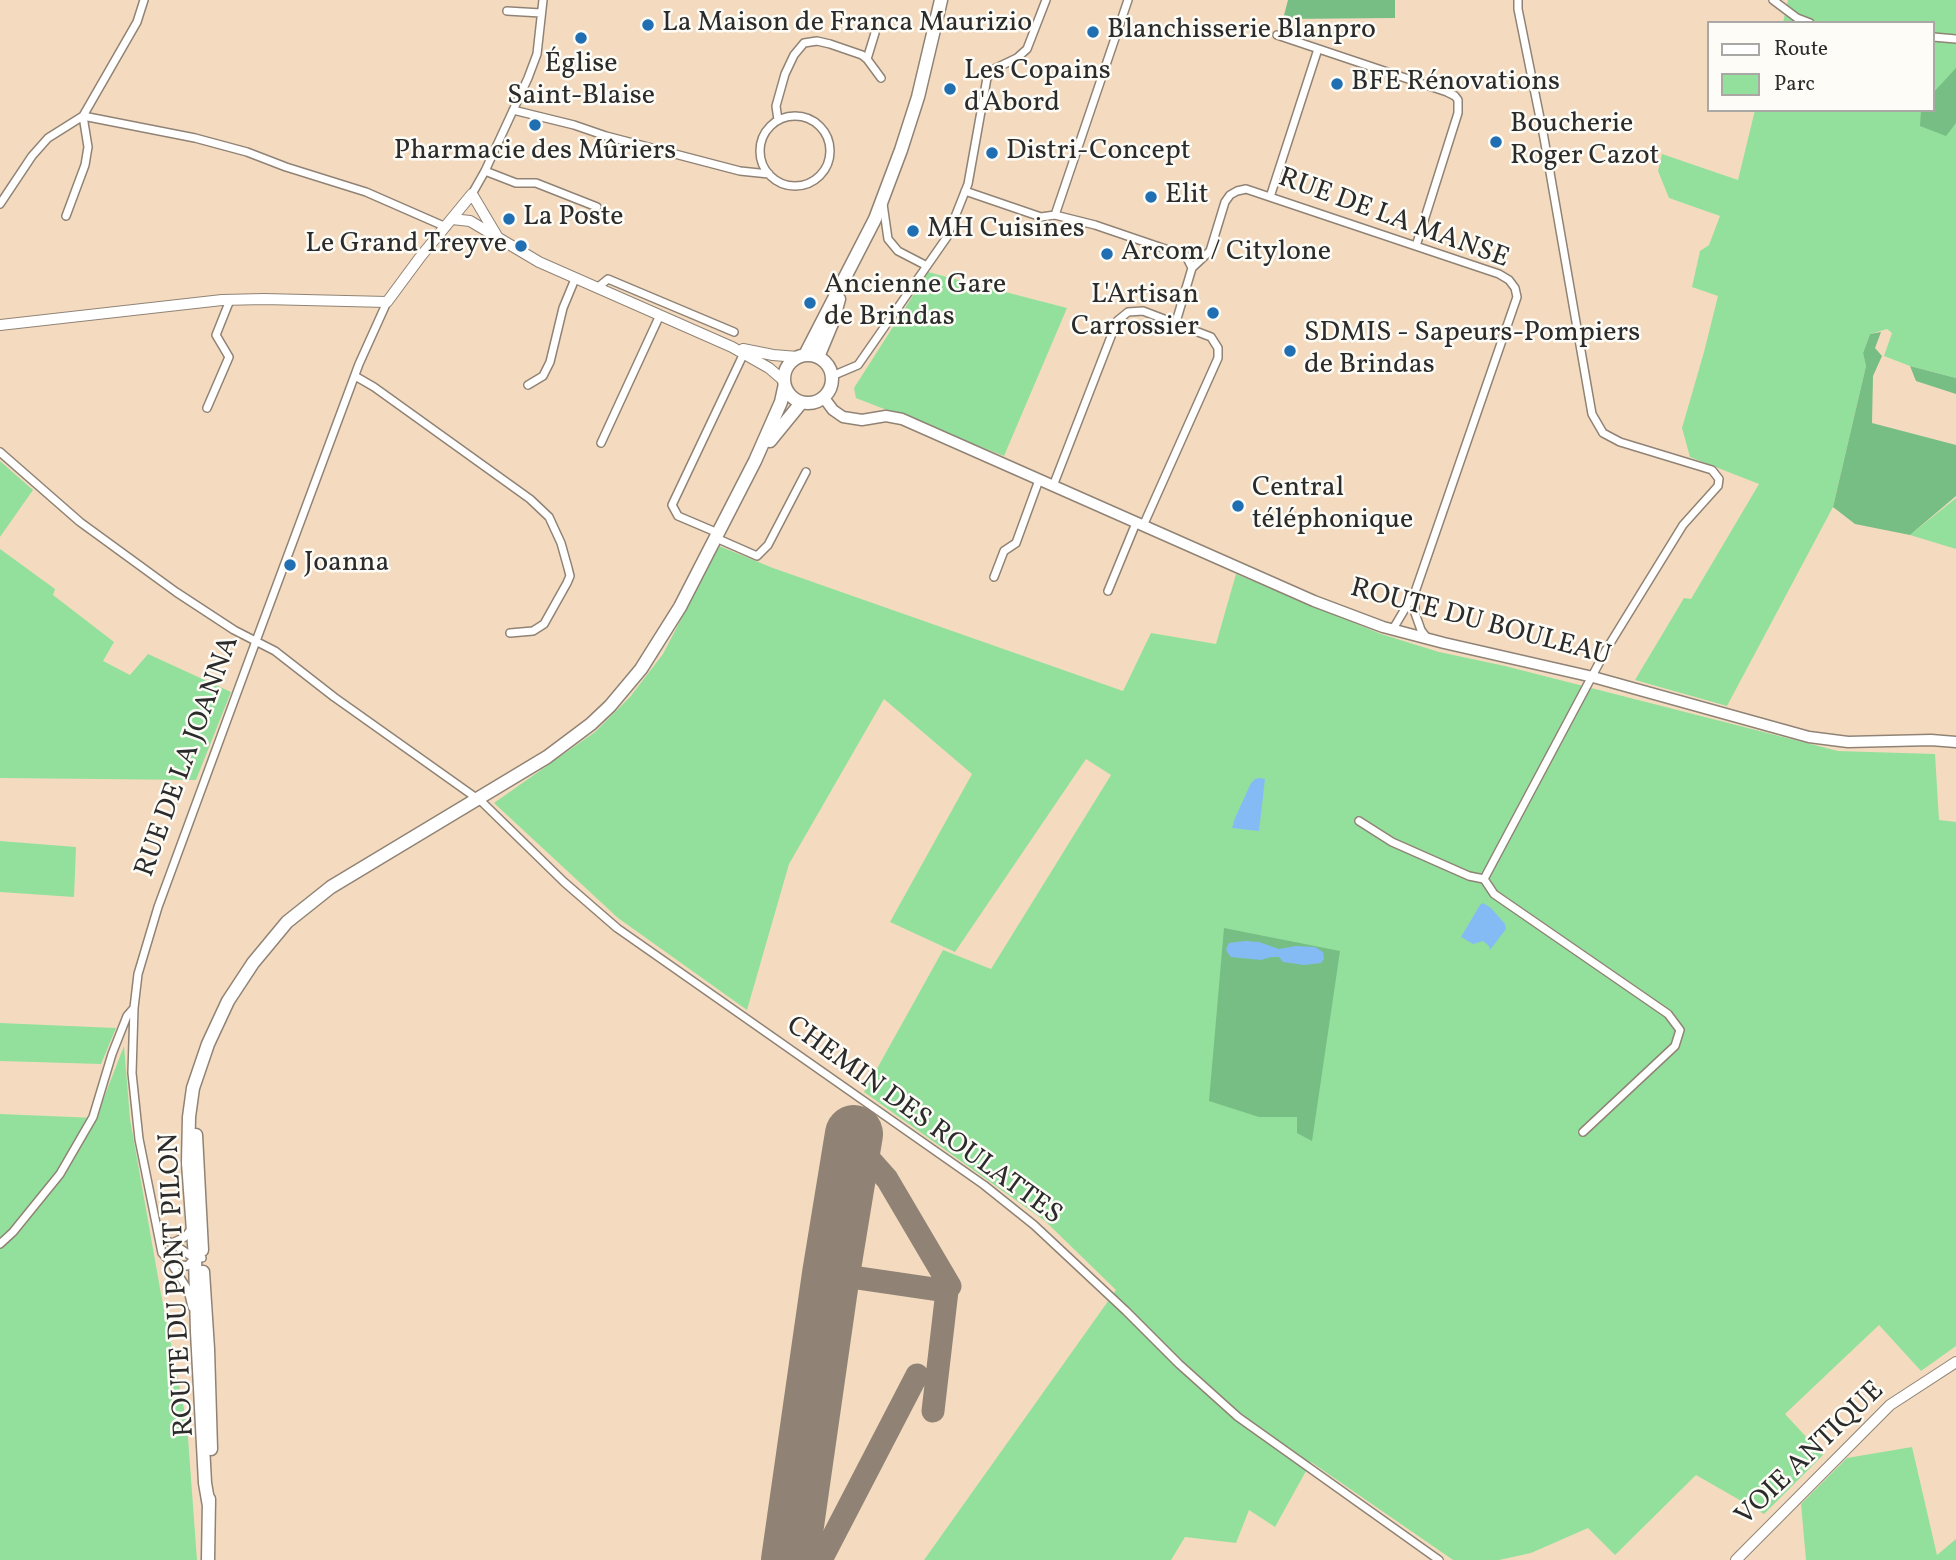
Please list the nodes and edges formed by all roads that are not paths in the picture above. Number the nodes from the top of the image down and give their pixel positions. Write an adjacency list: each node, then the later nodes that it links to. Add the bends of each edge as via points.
1 (144, 0): 19 (street, via 137,22)
2 (543, 0): 9 (street)
3 (942, 0): 26 (main road, via 918,97)
4 (1046, 0): 23 (street, via 1027,49 987,78)
5 (1128, 0): 29 (street)
6 (1518, 0): 70 (street, via 1592,414 1603,433 1620,442 1712,470 1719,480 1683,525)
7 (1773, 0): 10 (street)
8 (507, 11): 9 (street)
9 (541, 13): 18 (street, via 537,54)
10 (1805, 21)
11 (876, 33): 16 (street)
12 (1277, 35): 15 (street)
13 (1935, 37): 14 (street)
14 (1956, 39)
15 (1318, 49): 24 (street); 34 (street, via 1447,92 1458,100 1458,113)
16 (867, 59): 17 (street); 20 (street, via 830,44 804,43 785,74 776,106)
17 (881, 78)
18 (513, 110): 21 (street); 22 (street, via 740,171)
19 (83, 116): 27 (street, via 48,138); 30 (street, via 88,147); 31 (street, via 247,152)
20 (778, 120): 22 (street, via 769,126 760,145); 22 (street, via 802,116 813,120 828,138 829,162 814,181 802,185 790,186)
21 (485, 171): 25 (street); 28 (street, via 516,183 536,183)
22 (769, 174)
23 (965, 191): 29 (street, via 1041,217); 35 (street, via 947,237)
24 (1270, 197): 34 (street, RUE DE LA MANSE); 36 (street, RUE DE LA MANSE, via 1246,190 1230,195 1210,251)
25 (469, 198): 31 (street, RUE DE LA JOANNA); 32 (street, via 472,218); 33 (street)
26 (882, 201): 35 (street, via 888,239 898,251); 47 (main road)
27 (0, 203)
28 (597, 207)
29 (1055, 215): 36 (street, via 1186,256)
30 (66, 216)
31 (449, 223): 32 (street); 40 (street, RUE DE LA JOANNA)
32 (479, 225): 33 (street)
33 (497, 236): 37 (street)
34 (1416, 246): 65 (street, RUE DE LA MANSE, via 1499,274 1509,280 1517,297)
35 (927, 266): 49 (street, via 858,365)
36 (1192, 268): 42 (street)
37 (575, 279): 38 (street); 51 (street, via 550,362 543,376)
38 (597, 288): 41 (street); 44 (street, via 608,279)
39 (230, 300): 40 (street); 43 (street); 54 (street, via 216,335 229,357)
40 (387, 302): 48 (street, RUE DE LA JOANNA)
41 (660, 315): 45 (street); 55 (street)
42 (1176, 322): 60 (street, via 1143,311 1128,312 1117,321); 61 (street, via 1211,337 1218,348 1217,358)
43 (0, 325)
44 (734, 332)
45 (732, 346): 46 (street); 47 (street, via 773,355)
46 (744, 353): 50 (street); 62 (street, via 672,505 678,516)
47 (807, 356): 49 (main road, via 825,362); 50 (main road, via 787,366)
48 (355, 376): 67 (street, via 549,517 570,576 544,624 533,631); 69 (street, RUE DE LA JOANNA)
49 (832, 376): 52 (main road)
50 (784, 384): 53 (main road, via 788,394); 57 (main road, via 781,402)
51 (528, 385)
52 (824, 398): 53 (main road); 59 (main road, ROUTE DU BOULEAU, via 843,417 902,419)
53 (801, 403): 57 (main road)
54 (207, 408)
55 (601, 443)
56 (0, 452): 69 (street, CHEMIN DES ROULATTES, via 80,522 176,592)
57 (755, 461): 62 (main road)
58 (806, 472): 62 (street, via 768,545 757,555)
59 (1038, 480): 60 (main road, ROUTE DU BOULEAU); 63 (street, via 1016,543 1004,551)
60 (1053, 486): 61 (main road, ROUTE DU BOULEAU)
61 (1139, 525): 64 (street); 66 (main road, ROUTE DU BOULEAU, via 1314,601)
62 (717, 536): 72 (main road, via 658,643 610,706 547,757)
63 (994, 577)
64 (1108, 592)
65 (1415, 592): 66 (street); 68 (street, via 1415,613)
66 (1393, 629): 68 (main road, ROUTE DU BOULEAU)
67 (510, 633)
68 (1427, 639): 70 (main road, ROUTE DU BOULEAU)
69 (256, 641): 72 (street, CHEMIN DES ROULATTES); 75 (street, RUE DE LA JOANNA, via 148,935)
70 (1593, 677): 71 (main road, ROUTE DU BOULEAU, via 1810,737 1848,742); 74 (street)
71 (1956, 742)
72 (478, 799): 76 (main road, via 331,887 287,922 228,1002); 88 (street, CHEMIN DES ROULATTES, via 617,928 984,1185 1034,1225 1238,1416)
73 (1359, 821): 74 (street, via 1392,842 1469,876)
74 (1484, 878): 77 (street, via 1494,894 1668,1014 1680,1030 1675,1046)
75 (134, 1008): 79 (street, RUE DE LA JOANNA, via 132,1073 139,1139); 81 (street, via 117,1041 93,1117 60,1174)
76 (202, 1062): 78 (main road, ROUTE DU PONT PILON, via 189,1117); 82 (main road, ROUTE DU PONT PILON, via 196,1117)
77 (1583, 1132)
78 (192, 1228): 80 (street); 82 (main road, ROUTE DU PONT PILON)
79 (160, 1238): 80 (street); 83 (street, RUE DE LA JOANNA, via 162,1253)
80 (172, 1243): 82 (street)
81 (0, 1244)
82 (198, 1258): 83 (street, via 187,1266); 84 (main road, ROUTE DU PONT PILON); 86 (main road, ROUTE DU PONT PILON, via 208,1349)
83 (171, 1263): 84 (street, RUE DE LA JOANNA, via 188,1290)
84 (197, 1332): 86 (main road, ROUTE DU PONT PILON)
85 (1956, 1362): 89 (street, VOIE ANTIQUE, via 1890,1405)
86 (209, 1506): 87 (main road, ROUTE DU PONT PILON)
87 (208, 1560)
88 (1440, 1560)
89 (1736, 1560)

